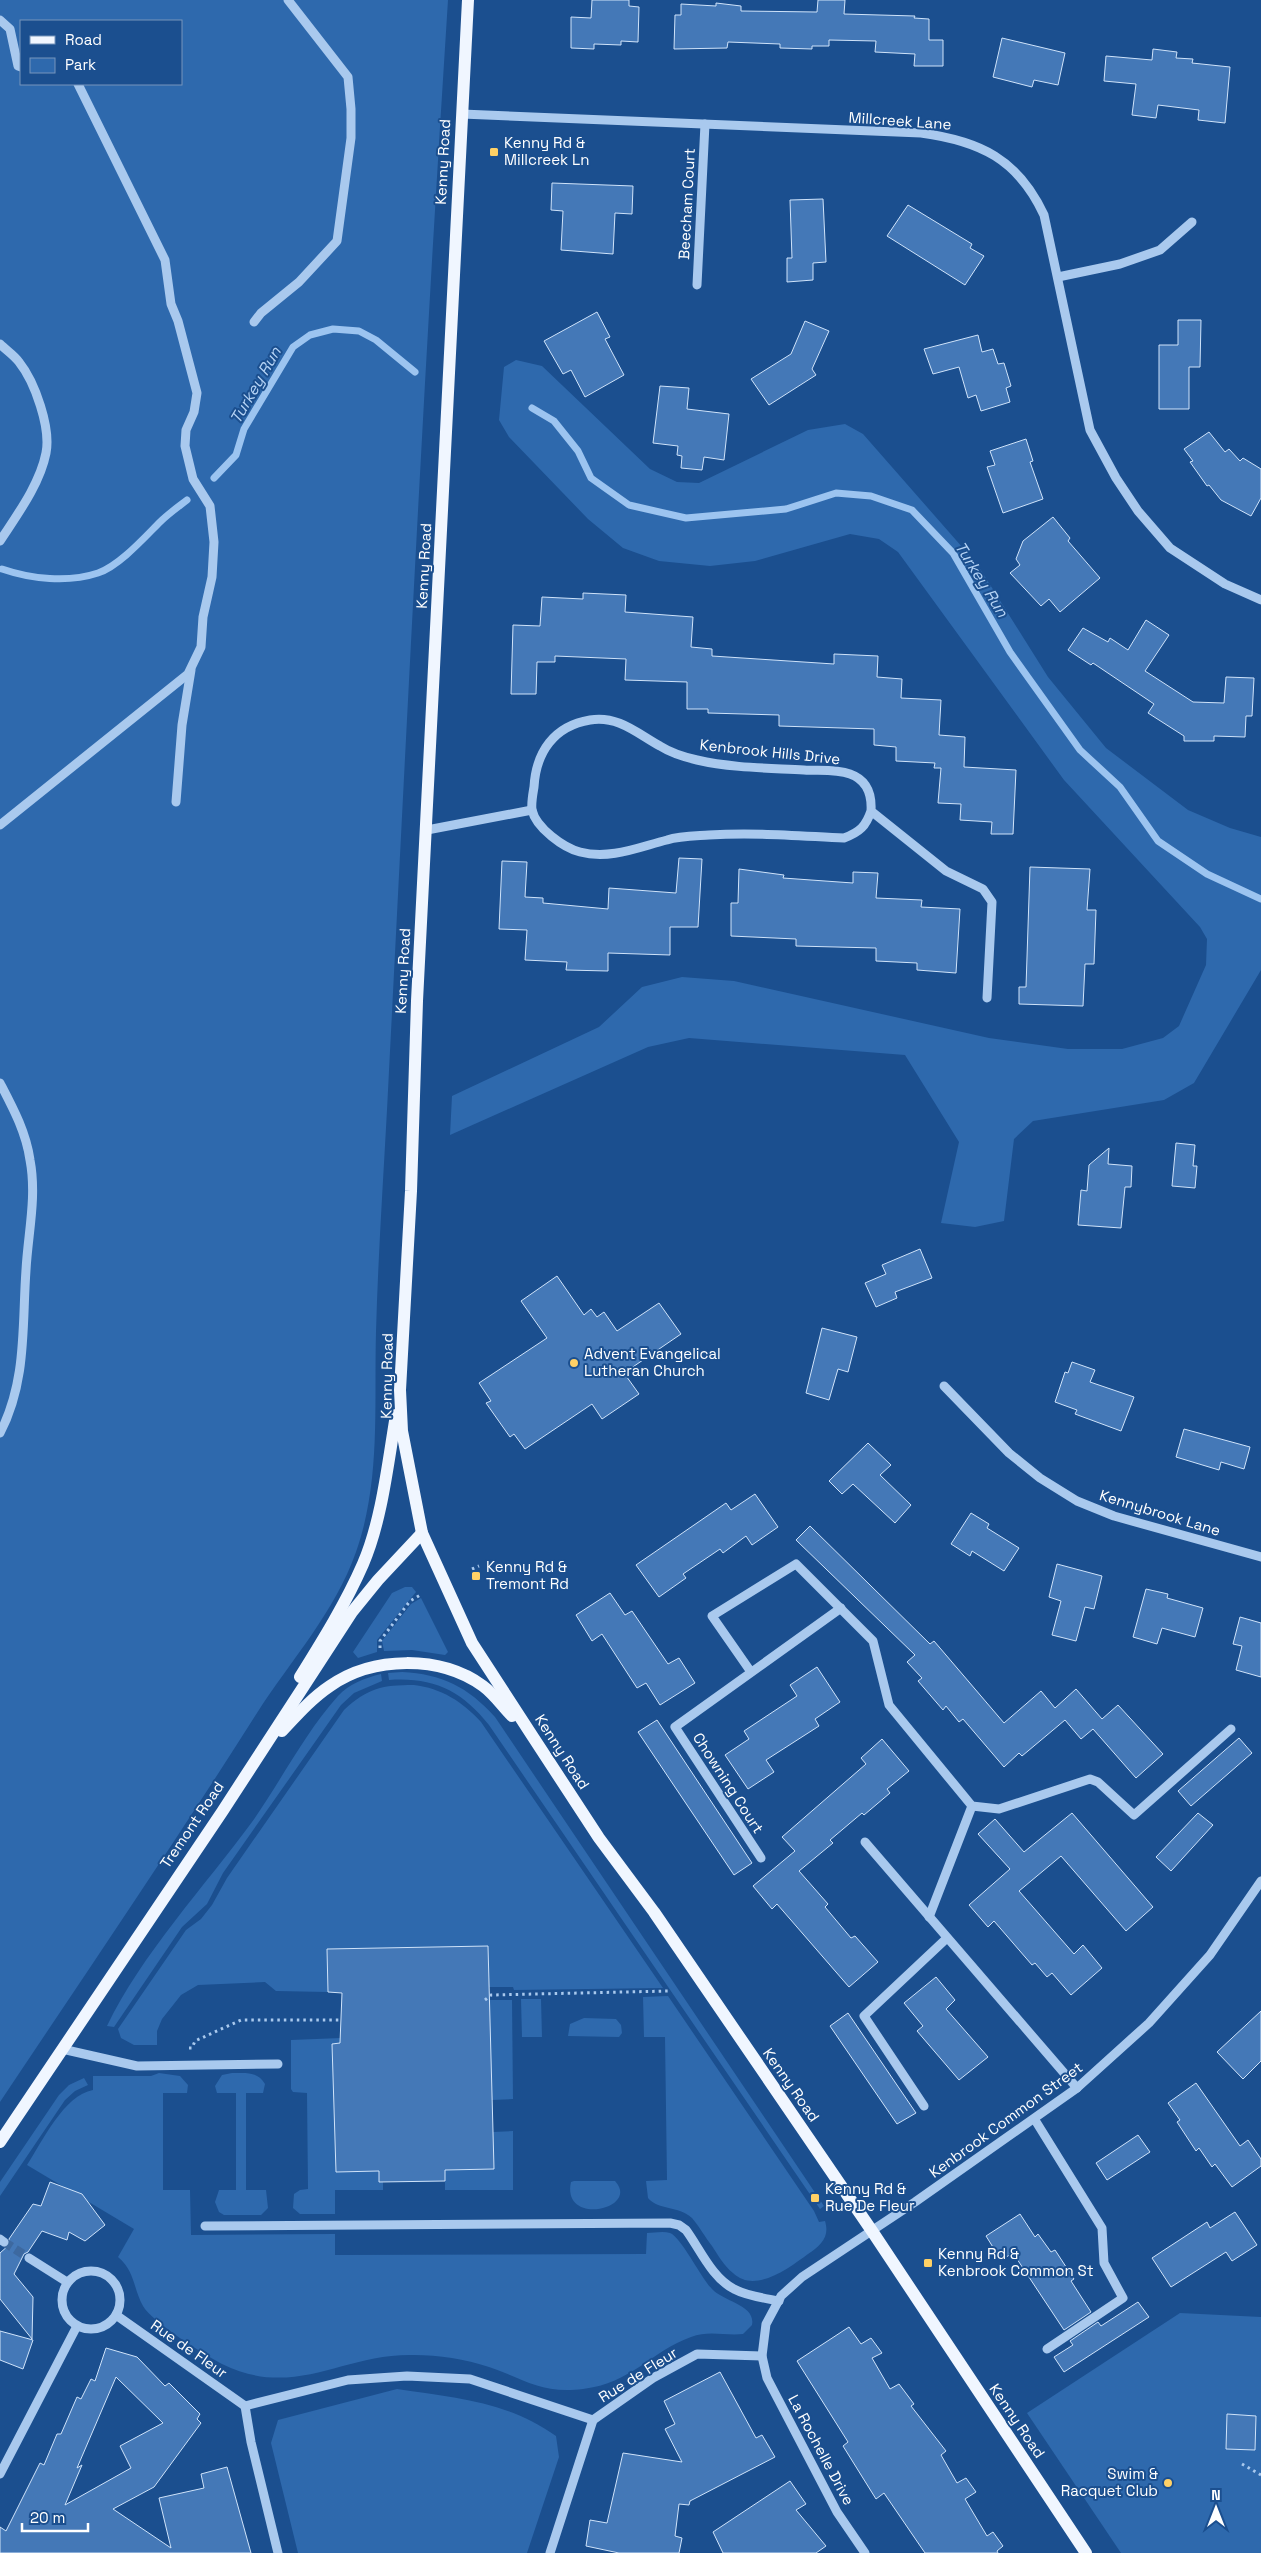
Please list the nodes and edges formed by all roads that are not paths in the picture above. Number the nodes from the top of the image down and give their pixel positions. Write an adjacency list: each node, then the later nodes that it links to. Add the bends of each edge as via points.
1 (288, 0): 11 (street, via 348,77 351,138 337,241 299,282)
2 (468, 0): 6 (main road, Kenny Road)
3 (0, 20): 4 (street, via 10,29)
4 (20, 67)
5 (78, 85): 15 (street, via 166,260 171,304 197,393 194,412 186,430 185,446 193,480 210,506 214,542 201,648)
6 (462, 114): 7 (street, Millcreek Lane); 20 (main road, Kenny Road)
7 (705, 124): 9 (street, Millcreek Lane, via 921,134 951,137 979,146 1002,160 1037,199 1044,215); 10 (street, Beecham Court)
8 (1192, 222): 9 (street, via 1160,250 1120,264)
9 (1058, 277): 14 (street, Millcreek Lane, via 1090,430 1116,478 1138,511 1170,548 1225,584)
10 (697, 285)
11 (254, 322)
12 (0, 344): 13 (street, via 20,363 38,400 47,434 46,452 38,475)
13 (0, 541)
14 (1261, 600)
15 (191, 668): 16 (street); 19 (street, via 170,690)
16 (176, 802)
17 (532, 810): 18 (street, via 540,823 563,844 580,852 601,854 626,852 669,839 712,835 844,838 867,824); 18 (street, Kenbrook Hills Drive, via 535,768 543,748 557,733 573,725 606,719 624,724 662,747 698,760 851,775 866,785 872,802); 20 (street)
18 (871, 811): 21 (street, via 946,871 989,894 992,902)
19 (0, 825)
20 (427, 830): 24 (main road, Kenny Road)
21 (987, 998)
22 (0, 1083): 25 (street, via 25,1139 33,1189 24,1347 18,1386 10,1414)
23 (944, 1386): 27 (street, Kennybrook Lane, via 1009,1453 1040,1478 1077,1501 1114,1516)
24 (400, 1390): 26 (main road, Kenny Road, via 402,1431); 33 (main road, via 384,1490 364,1562 325,1637 254,1750)
25 (0, 1433)
26 (422, 1533): 31 (main road, Kenny Road, via 472,1644); 32 (main road, Tremont Road, via 352,1612)
27 (1261, 1557)
28 (841, 1608): 29 (street, Chowning Court); 29 (street, via 796,1564 712,1616); 34 (street, via 873,1641 889,1705)
29 (751, 1672): 36 (street, Chowning Court, via 675,1727)
30 (1231, 1729): 34 (street, via 1134,1815 1098,1782 1090,1780 999,1809)
31 (532, 1737): 32 (main road, via 483,1686 454,1670 428,1663 383,1665 352,1673 330,1686 298,1714); 47 (main road, Kenny Road)
32 (256, 1760): 33 (main road, Tremont Road)
33 (243, 1777): 40 (main road, Tremont Road)
34 (972, 1806): 38 (street)
35 (865, 1842): 38 (street)
36 (761, 1858)
37 (1261, 1881): 42 (street, Kenbrook Common Street, via 1210,1955 1149,2023)
38 (928, 1917): 39 (street)
39 (947, 1938): 42 (street); 43 (street, via 864,2016)
40 (62, 2049): 41 (street, via 137,2066); 45 (main road, Tremont Road)
41 (278, 2064)
42 (1077, 2088): 44 (street, Kenbrook Common Street)
43 (924, 2106)
44 (1035, 2120): 47 (street, Kenbrook Common Street); 53 (street, via 1102,2228 1104,2262 1122,2298)
45 (0, 2142)
46 (205, 2226): 50 (street, via 670,2223 686,2230 726,2285)
47 (872, 2231): 50 (street, via 802,2277); 61 (main road, Kenny Road)
48 (29, 2258): 49 (street)
49 (67, 2282): 51 (street, via 78,2273 93,2270 108,2275 118,2286 121,2301); 52 (street, via 61,2298 65,2314)
50 (779, 2301): 54 (street, via 766,2324)
51 (116, 2315): 52 (street, via 105,2326 91,2330); 55 (street, Rue de Fleur)
52 (77, 2326): 57 (street)
53 (1048, 2349)
54 (762, 2356): 56 (street, Rue de Fleur, via 697,2354 654,2378); 60 (street, La Rochelle Drive, via 767,2378 784,2411 837,2512)
55 (245, 2406): 56 (street, Rue de Fleur, via 348,2380 407,2376 470,2379); 58 (street)
56 (593, 2420): 59 (street, Rue de Fleur)
57 (0, 2474)
58 (278, 2553)
59 (550, 2553)
60 (865, 2553)
61 (1086, 2553)

